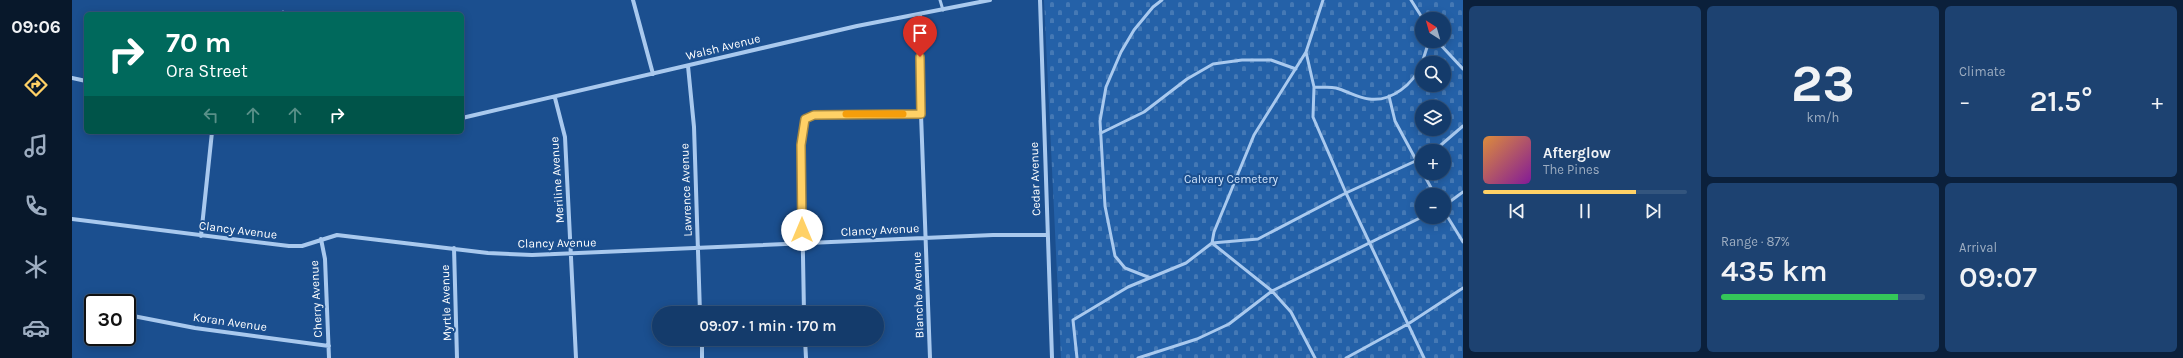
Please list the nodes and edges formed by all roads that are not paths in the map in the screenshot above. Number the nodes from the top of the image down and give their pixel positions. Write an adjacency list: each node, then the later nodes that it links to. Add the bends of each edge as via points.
1 (633, 0): 16 (street)
2 (940, 0): 8 (lane)
3 (990, 0): 8 (street, Walsh Avenue)
4 (1040, 0): 37 (street, Cedar Avenue)
5 (1162, 0): 26 (lane, via 1134,30 1121,52 1106,87)
6 (1323, 0): 12 (lane)
7 (1411, 0): 9 (lane)
8 (943, 10): 10 (street, Walsh Avenue)
9 (1419, 12)
10 (920, 15): 13 (street, Walsh Avenue, via 857,26); 23 (street, Blanche Avenue)
11 (1444, 48): 15 (lane)
12 (1306, 52): 14 (lane); 20 (lane)
13 (688, 66): 16 (street, Walsh Avenue); 46 (street, Lawrence Avenue, via 694,127)
14 (1296, 69): 26 (lane, via 1271,60 1213,64 1187,78 1144,112); 43 (lane, via 1254,135 1214,232)
15 (1463, 69)
16 (653, 74): 22 (street, Walsh Avenue)
17 (1415, 76): 21 (lane, via 1404,89)
18 (72, 78): 19 (street)
19 (84, 81)
20 (1314, 87): 21 (lane, via 1335,88 1368,99); 32 (lane, via 1313,116)
21 (1389, 96): 29 (lane, via 1395,121)
22 (555, 98): 24 (street, Walsh Avenue); 47 (street, Meriline Avenue, via 565,137)
23 (921, 114): 39 (street, Blanche Avenue); 44 (street, via 814,115 805,119)
24 (464, 118)
25 (1463, 126): 28 (lane)
26 (1100, 133): 48 (lane, via 1105,206 1115,256 1125,268)
27 (212, 134): 38 (street)
28 (1442, 144)
29 (1415, 157)
30 (1415, 162): 32 (lane)
31 (1463, 192): 33 (lane)
32 (1346, 193): 41 (lane); 43 (lane, via 1258,239)
33 (1451, 201)
34 (72, 219): 38 (street, Clancy Avenue)
35 (1415, 220): 41 (lane)
36 (1451, 222): 42 (lane)
37 (1046, 235): 39 (street, Clancy Avenue); 64 (street, Cedar Avenue)
38 (201, 236): 40 (street, Clancy Avenue, via 289,246 302,246)
39 (926, 238): 44 (street, Clancy Avenue); 63 (street, Blanche Avenue)
40 (320, 239): 45 (street, Clancy Avenue, via 337,235); 55 (street, Cherry Avenue, via 325,259)
41 (1369, 241): 50 (lane); 54 (lane)
42 (1463, 242)
43 (1212, 243): 48 (lane, via 1186,263); 50 (lane)
44 (802, 244): 46 (street, Clancy Avenue); 52 (street)
45 (454, 248): 47 (street, Clancy Avenue, via 503,253); 59 (street, Myrtle Avenue)
46 (698, 248): 47 (street, Clancy Avenue); 51 (street, Lawrence Avenue)
47 (571, 253): 60 (street, Meriline Avenue)
48 (1148, 277): 65 (lane, via 1073,320)
49 (1463, 288): 54 (lane)
50 (1272, 291): 66 (lane, via 1230,324 1197,339); 67 (lane, via 1290,312)
51 (700, 306)
52 (804, 306)
53 (136, 317): 55 (street, Koran Avenue, via 195,328)
54 (1408, 324): 68 (lane); 69 (lane)
55 (329, 346): 58 (street, Cherry Avenue)
56 (702, 346): 61 (street)
57 (805, 346): 62 (street)
58 (330, 358)
59 (457, 358)
60 (576, 358)
61 (702, 358)
62 (806, 358)
63 (930, 358)
64 (1052, 358)
65 (1077, 358)
66 (1140, 358)
67 (1315, 358)
68 (1346, 358)
69 (1424, 358)

